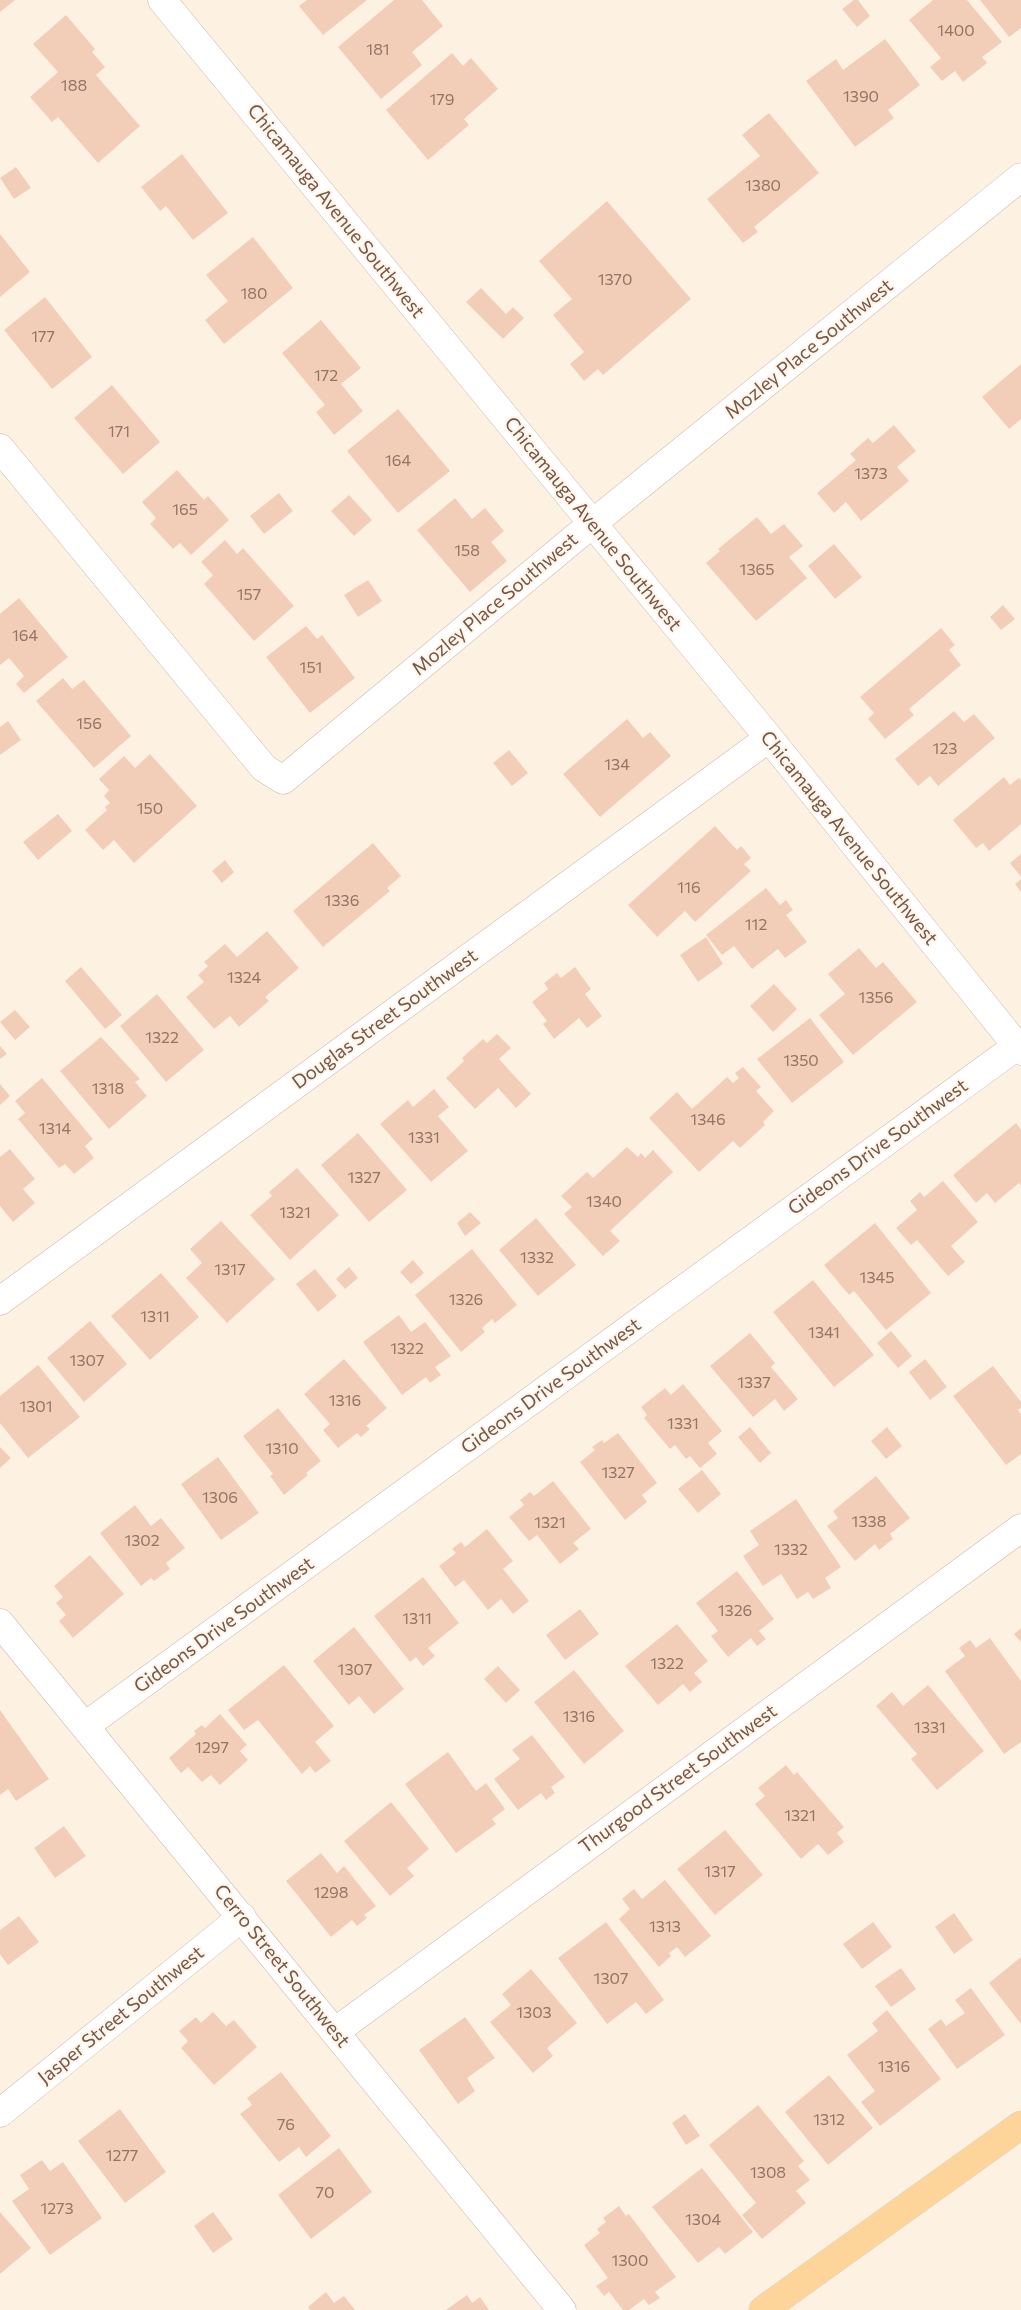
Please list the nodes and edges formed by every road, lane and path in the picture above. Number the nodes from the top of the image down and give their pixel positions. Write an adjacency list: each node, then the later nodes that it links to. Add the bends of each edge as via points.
1 (162, 0): 4 (street, Chicamauga Avenue Southwest)
2 (1021, 177): 4 (street, Mozley Place Southwest)
3 (0, 448): 4 (street, Mozley Place Southwest, via 264,768 283,780)
4 (593, 524): 5 (street, Chicamauga Avenue Southwest)
5 (769, 738): 6 (street, Chicamauga Avenue Southwest); 7 (street, Douglas Street Southwest)
6 (1019, 1049): 10 (street, Gideons Drive Southwest)
7 (0, 1301)
8 (1021, 1528): 12 (street, Thurgood Street Southwest)
9 (1, 1625): 10 (street, Cerro Street Southwest)
10 (85, 1726): 11 (street, Cerro Street Southwest)
11 (242, 1917): 12 (street, Cerro Street Southwest); 13 (street, Jasper Street Southwest)
12 (336, 2031): 15 (street, Cerro Street Southwest)
13 (0, 2113)
14 (1021, 2125): 16 (main road)
15 (562, 2310)
16 (763, 2310)

